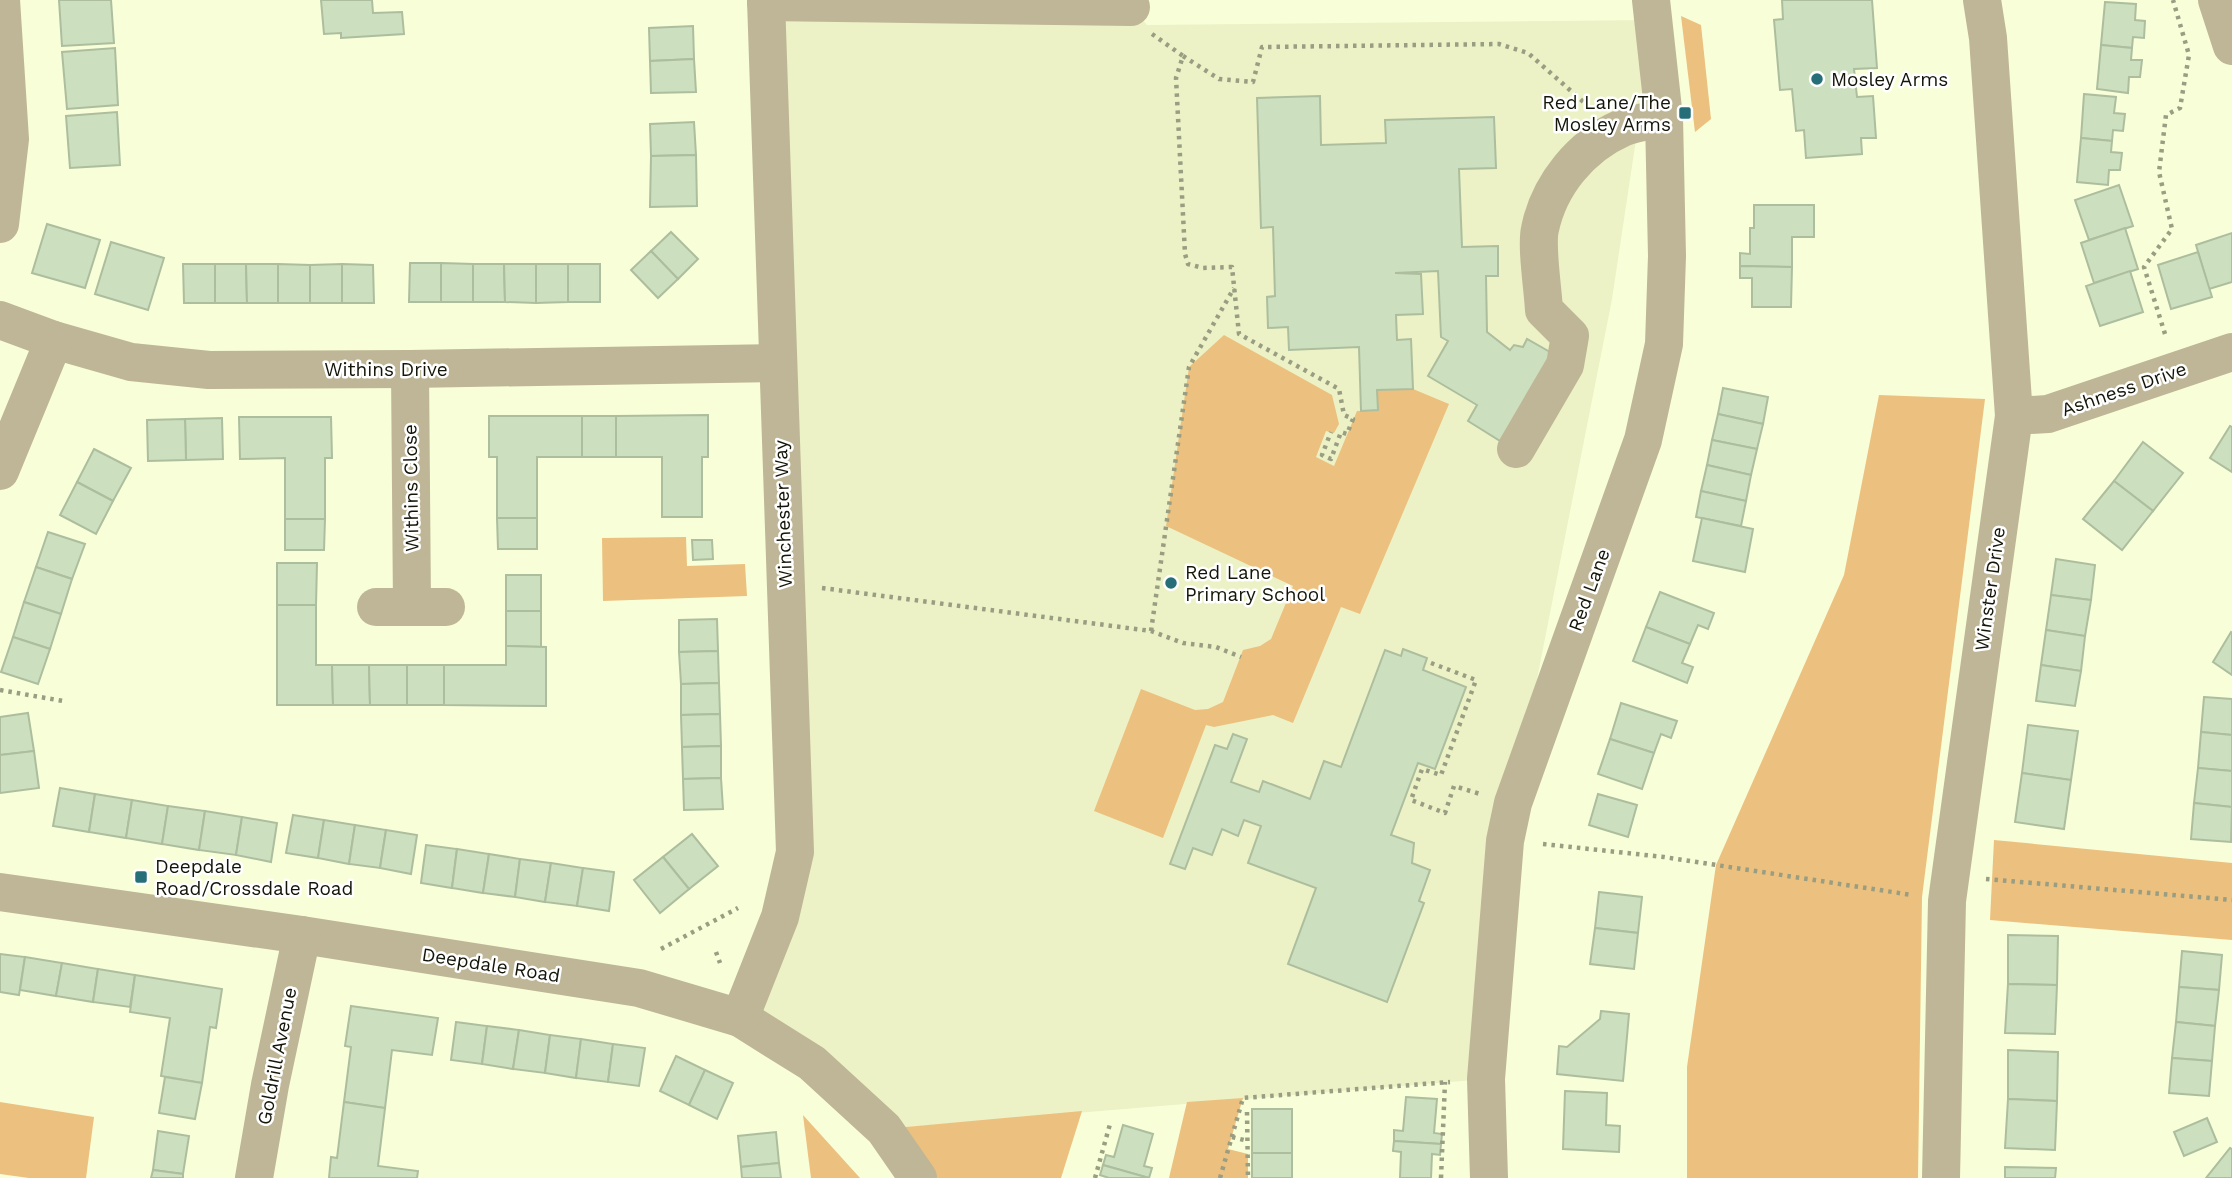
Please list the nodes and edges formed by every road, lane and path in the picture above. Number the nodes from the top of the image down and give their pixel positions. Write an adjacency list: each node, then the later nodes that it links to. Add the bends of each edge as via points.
1 (1, 0): 12 (street, via 10,139)
2 (1651, 0): 10 (street, Red Lane)
3 (1982, 0): 20 (street, Winster Drive)
4 (2173, 0): 19 (path, via 2189,55 2180,108 2166,115 2159,172 2172,229 2144,267)
5 (2217, 0): 8 (street)
6 (766, 1): 7 (street); 17 (street, Winchester Way)
7 (1131, 7): 9 (path, via 1143,28)
8 (2232, 46)
9 (1183, 56): 11 (path, via 1219,79 1253,82 1262,47 1499,44 1528,53); 13 (path, via 1176,78 1185,254 1188,264 1233,267)
10 (1664, 118): 11 (street); 31 (street, Red Lane, via 1664,344 1646,428)
11 (1617, 131): 22 (street, via 1598,140 1574,162 1552,194 1539,231 1544,310 1570,336 1565,365)
12 (0, 224)
13 (1235, 288): 21 (path, via 1239,334 1339,389 1344,415 1353,419 1347,434 1341,432 1331,459 1322,455); 26 (path, via 1189,367)
14 (0, 320): 15 (street, Withins Drive)
15 (54, 340): 18 (street, Withins Drive, via 131,362 209,370); 23 (street)
16 (2232, 352): 19 (street, Ashness Drive)
17 (778, 363): 18 (street, Withins Drive); 40 (street, Winchester Way, via 795,852 780,917)
18 (410, 369): 25 (street, Withins Close)
19 (2177, 371): 20 (street, Ashness Drive, via 2048,414)
20 (2014, 416): 36 (street, Winster Drive)
21 (1331, 432)
22 (1516, 449)
23 (0, 471)
24 (821, 588): 26 (path)
25 (411, 607)
26 (1151, 631): 27 (path)
27 (1241, 657)
28 (1432, 663): 31 (path, via 1476,681 1441,775 1422,769 1411,800 1445,813 1454,786)
29 (0, 690): 30 (path)
30 (63, 701)
31 (1513, 803): 32 (street, Red Lane)
32 (1505, 841): 36 (path, via 1664,857); 51 (street, Red Lane, via 1486,1079)
33 (1985, 879): 35 (path)
34 (0, 892): 38 (street, Deepdale Road)
35 (2232, 900)
36 (1947, 901): 52 (street, Winster Drive)
37 (738, 908): 39 (path)
38 (302, 935): 40 (street, Deepdale Road, via 639,988); 45 (street, Goldrill Avenue)
39 (661, 949)
40 (740, 1018): 46 (street, Deepdale Road, via 812,1063 884,1129)
41 (1247, 1112): 44 (path)
42 (1111, 1124): 47 (path)
43 (1232, 1137): 44 (path); 48 (path); 50 (path, via 1243,1098 1445,1082)
44 (1248, 1141): 49 (path)
45 (254, 1178)
46 (918, 1178)
47 (1095, 1178)
48 (1220, 1178)
49 (1248, 1178)
50 (1441, 1178)
51 (1489, 1178)
52 (1941, 1178)

